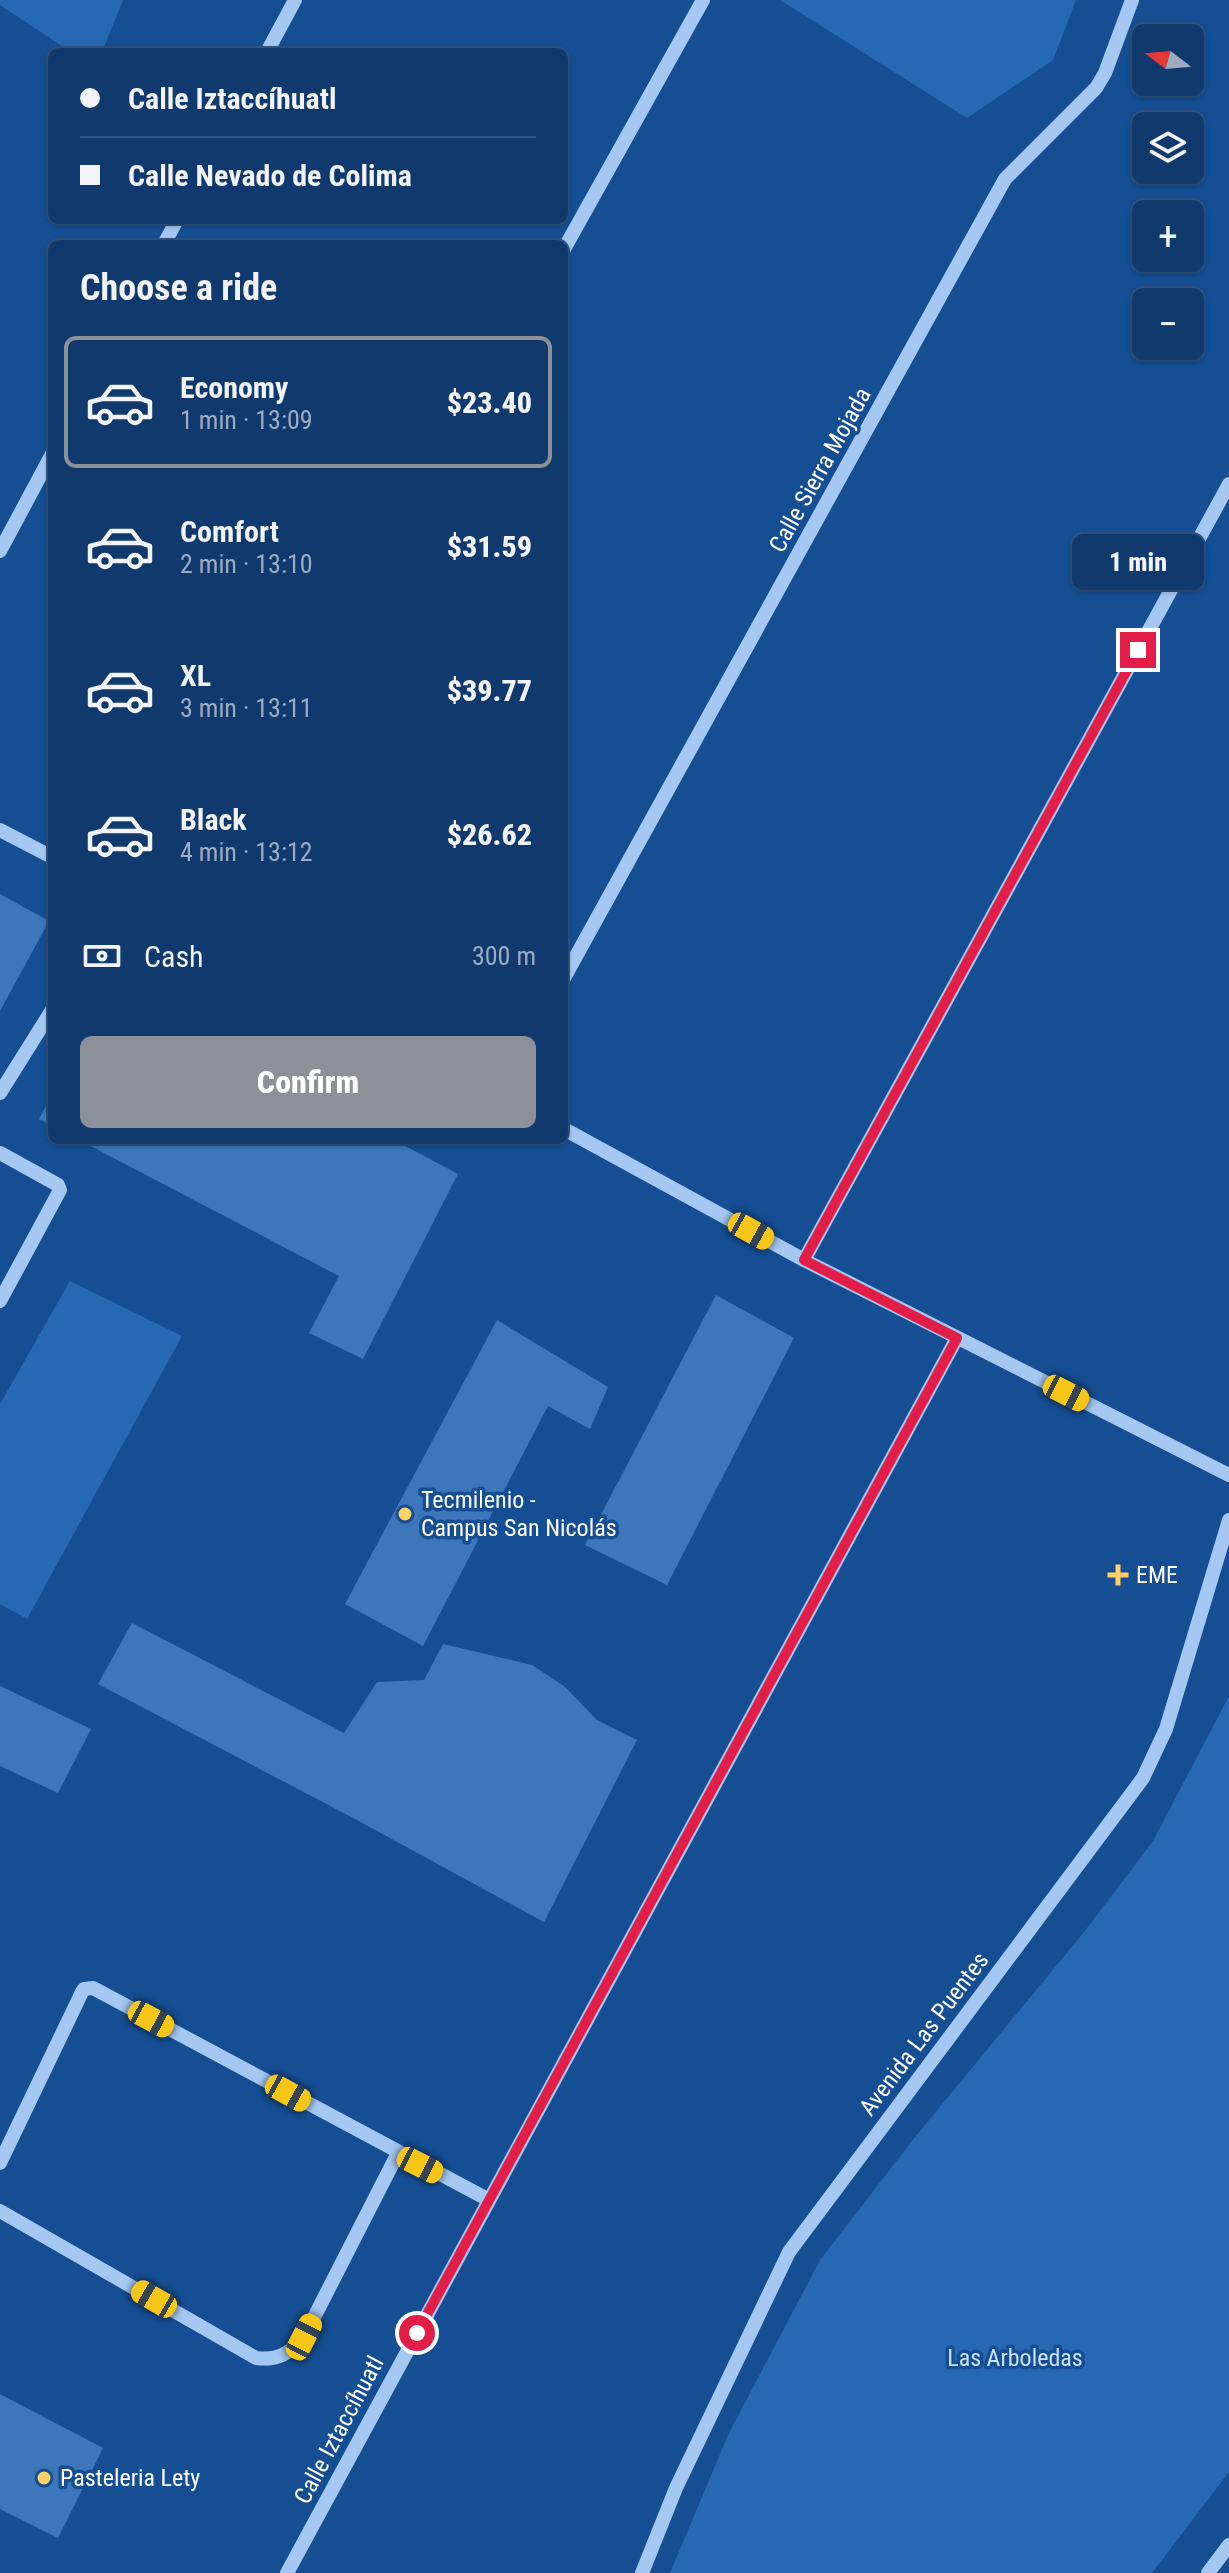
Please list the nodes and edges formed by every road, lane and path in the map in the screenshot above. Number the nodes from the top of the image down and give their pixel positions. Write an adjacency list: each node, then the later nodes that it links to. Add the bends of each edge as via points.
1 (295, 0): 4 (street)
2 (703, 0): 5 (street)
3 (1132, 0): 11 (street, Calle Sierra Mojada, via 1111,59 1089,99 1005,179)
4 (269, 48)
5 (568, 242)
6 (48, 461): 8 (street)
7 (1229, 484): 16 (street)
8 (0, 551)
9 (0, 830): 10 (street)
10 (48, 855)
11 (568, 971)
12 (48, 1016): 13 (street)
13 (0, 1093)
14 (568, 1131): 16 (street)
15 (0, 1153): 17 (street, via 60,1190)
16 (804, 1260): 18 (street)
17 (0, 1301)
18 (957, 1338): 19 (street); 23 (street, Calle Iztaccíhuatl)
19 (1229, 1475)
20 (1229, 1520): 27 (street, Avenida Las Puentes, via 1166,1729 1143,1778 789,2252 676,2488)
21 (398, 2153): 22 (street, via 88,1988); 23 (street); 24 (street, via 304,2337 280,2357 256,2358)
22 (0, 2163)
23 (489, 2200): 26 (street, Calle Iztaccíhuatl)
24 (0, 2211)
25 (1229, 2545): 28 (street)
26 (287, 2573)
27 (642, 2573)
28 (1208, 2573)

